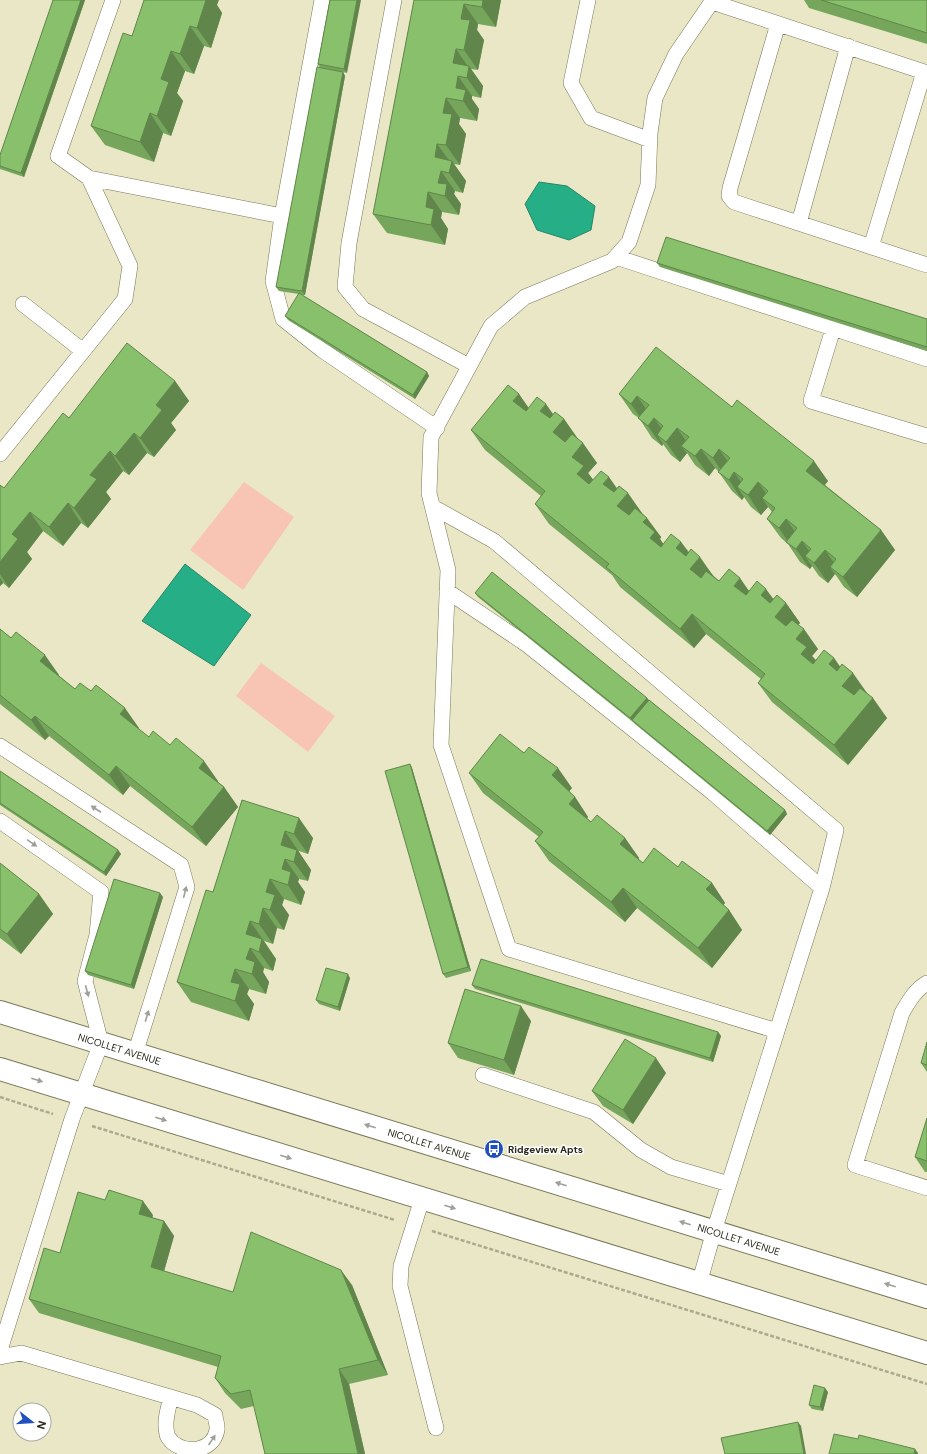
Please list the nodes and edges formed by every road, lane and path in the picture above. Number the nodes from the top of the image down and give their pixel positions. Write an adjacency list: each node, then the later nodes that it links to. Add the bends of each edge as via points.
1 (113, 0): 10 (lane, via 58,156)
2 (322, 0): 11 (lane)
3 (394, 0): 20 (lane, via 350,243 345,287 363,309)
4 (588, 0): 9 (lane, via 571,83 591,118)
5 (712, 1): 6 (lane); 9 (lane, via 676,54 655,98)
6 (778, 24): 7 (lane); 12 (lane, via 729,196 734,202)
7 (848, 46): 8 (lane); 12 (lane)
8 (925, 73): 13 (lane)
9 (650, 140): 14 (lane, via 648,185 628,242)
10 (89, 178): 11 (lane); 18 (lane, via 130,266 125,299)
11 (282, 216): 21 (lane, via 273,281 283,319 322,350)
12 (799, 224): 13 (lane)
13 (871, 247): 15 (lane)
14 (616, 257): 17 (lane); 20 (lane, via 612,261 525,297 491,326)
15 (927, 265)
16 (23, 304): 18 (lane)
17 (833, 328): 19 (lane); 22 (lane, via 812,401)
18 (83, 351): 23 (lane)
19 (927, 359)
20 (469, 366): 21 (lane)
21 (437, 428): 24 (lane, via 431,437 430,493)
22 (927, 436)
23 (0, 454)
24 (433, 507): 25 (lane, via 448,570); 28 (lane, via 494,541 836,830)
25 (447, 591): 28 (lane, via 544,659 713,793); 31 (lane, via 441,745 509,949)
26 (0, 746): 33 (lane, one-way to 26, via 187,887 181,865)
27 (0, 821): 32 (lane, one-way to 32, via 101,892 97,935 85,981)
28 (822, 888): 31 (lane)
29 (927, 983): 40 (lane, via 911,998 902,1012 855,1165)
30 (0, 1012): 32 (main road, NICOLLET AVENUE)
31 (777, 1030): 39 (lane)
32 (101, 1043): 33 (main road, NICOLLET AVENUE); 36 (lane)
33 (135, 1054): 43 (main road, NICOLLET AVENUE, one-way to 33)
34 (0, 1069): 36 (main road, one-way to 36)
35 (483, 1075): 39 (lane, via 594,1112 641,1150 671,1167)
36 (82, 1094): 38 (lane); 41 (main road, one-way to 41)
37 (0, 1097): 38 (path)
38 (72, 1119): 42 (path); 46 (lane)
39 (729, 1184): 43 (lane)
40 (927, 1188)
41 (422, 1199): 42 (lane); 44 (main road, one-way to 44)
42 (414, 1226): 49 (path); 51 (lane, via 401,1266 400,1286)
43 (714, 1231): 44 (lane); 45 (main road, NICOLLET AVENUE, one-way to 43)
44 (700, 1284): 47 (main road)
45 (927, 1297)
46 (0, 1350)
47 (927, 1353)
48 (0, 1356): 50 (lane, via 21,1353)
49 (927, 1384)
50 (171, 1397)
51 (436, 1428)

